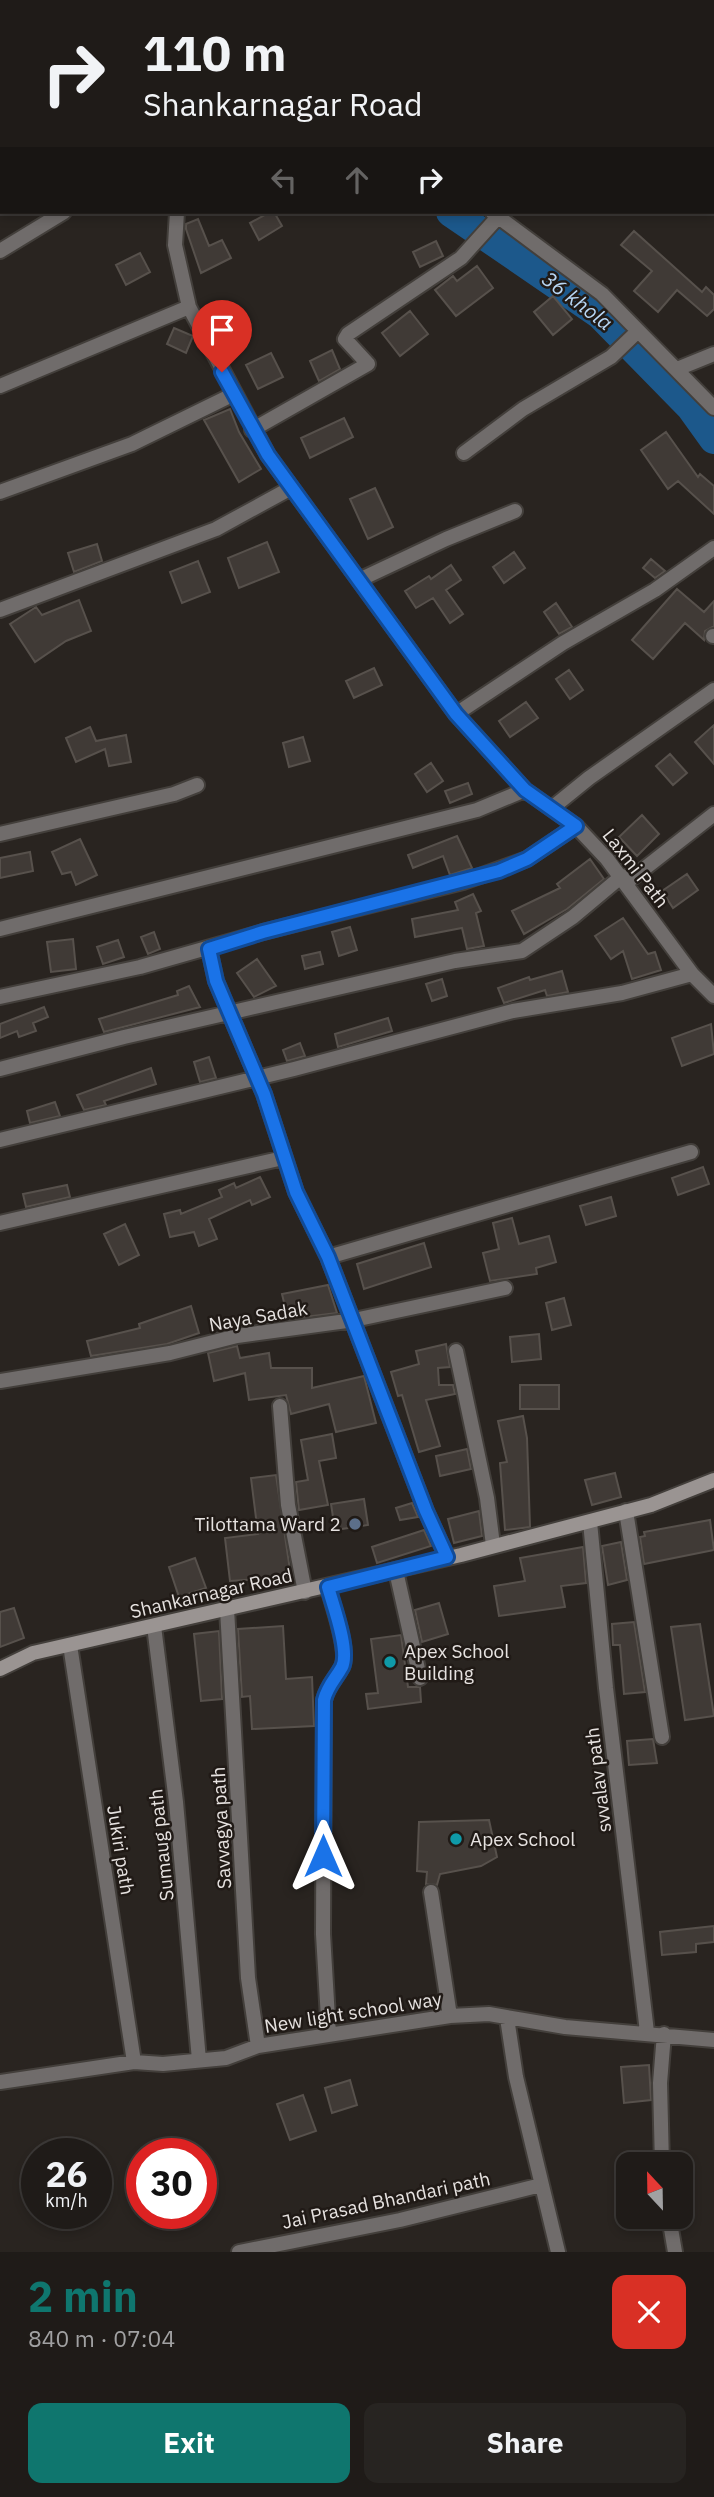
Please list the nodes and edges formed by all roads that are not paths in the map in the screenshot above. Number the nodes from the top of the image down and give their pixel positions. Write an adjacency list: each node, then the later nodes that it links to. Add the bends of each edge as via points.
1 (61, 214): 4 (street)
2 (177, 214): 5 (street, Laxmi Path, via 175,245)
3 (493, 218): 6 (street, via 602,295); 12 (street, via 461,258 348,334 345,339 368,364)
4 (0, 251)
5 (188, 307): 9 (street); 10 (street, Laxmi Path)
6 (636, 333): 8 (street); 13 (street, via 589,372 523,409)
7 (714, 354): 8 (street)
8 (677, 369): 11 (street)
9 (0, 386)
10 (234, 394): 12 (street, Laxmi Path); 15 (street, via 132,444)
11 (714, 408)
12 (252, 430): 14 (street, Laxmi Path)
13 (464, 453)
14 (291, 488): 18 (street, Laxmi Path); 19 (street, via 216,529)
15 (0, 492)
16 (515, 511): 18 (street)
17 (714, 548): 21 (street)
18 (359, 580): 21 (street, Laxmi Path)
19 (0, 610)
20 (714, 690): 24 (street)
21 (456, 714): 23 (street, Laxmi Path)
22 (197, 785): 27 (street)
23 (525, 790): 24 (street, Laxmi Path); 29 (street, via 477,810)
24 (552, 808): 26 (street, Laxmi Path)
25 (714, 814): 28 (street)
26 (576, 826): 28 (street, Laxmi Path); 30 (street, via 527,859 499,871)
27 (0, 834)
28 (624, 880): 31 (street, Laxmi Path); 34 (street, via 522,951 456,961)
29 (0, 929)
30 (209, 949): 33 (street); 34 (street)
31 (692, 974): 32 (street, Laxmi Path); 36 (street, via 622,993 513,1011)
32 (714, 996)
33 (0, 998)
34 (230, 1014): 35 (street); 36 (street)
35 (0, 1069)
36 (256, 1078): 37 (street); 39 (street)
37 (0, 1140)
38 (691, 1152): 41 (street)
39 (284, 1158): 40 (street); 41 (street)
40 (0, 1223)
41 (328, 1257): 43 (street)
42 (505, 1288): 43 (street, Naya Sadak)
43 (354, 1320): 45 (street, Naya Sadak, via 237,1336 170,1353); 51 (street)
44 (456, 1351): 50 (street)
45 (0, 1381)
46 (279, 1406): 54 (street, via 288,1504)
47 (714, 1480): 48 (street, Shankarnagar Road)
48 (626, 1511): 49 (street, Shankarnagar Road); 60 (street)
49 (590, 1522): 50 (street, Shankarnagar Road); 64 (street, svvalav path)
50 (493, 1545): 51 (street, Shankarnagar Road)
51 (447, 1557): 52 (street, Shankarnagar Road)
52 (396, 1571): 53 (street, Shankarnagar Road); 59 (street)
53 (328, 1587): 54 (street, Shankarnagar Road); 66 (street, via 345,1651 343,1666 328,1685 324,1700 323,1934)
54 (305, 1592): 55 (street, Shankarnagar Road)
55 (227, 1609): 56 (street, Shankarnagar Road); 68 (street, Savvagya path, via 248,1978)
56 (154, 1626): 57 (street, Shankarnagar Road); 69 (street, Sumaug path, via 176,1802)
57 (70, 1645): 58 (street, Shankarnagar Road); 70 (street, Jukiri path)
58 (0, 1669)
59 (420, 1678)
60 (662, 1737)
61 (431, 1892): 62 (street)
62 (450, 2016): 63 (street, New light school way); 66 (street, New light school way)
63 (507, 2018): 64 (street, New light school way, via 565,2028); 73 (street)
64 (647, 2032): 65 (street, New light school way)
65 (664, 2034): 67 (street, New light school way); 72 (street)
66 (329, 2035): 68 (street, New light school way)
67 (714, 2040)
68 (258, 2046): 69 (street, New light school way, via 226,2058)
69 (199, 2060): 70 (street, New light school way)
70 (134, 2062): 71 (street, New light school way)
71 (0, 2082)
72 (663, 2152)
73 (541, 2185): 75 (street, Jai Prasad Bhandari path, via 400,2220); 76 (street)
74 (671, 2230): 77 (street)
75 (239, 2252)
76 (558, 2252)
77 (675, 2252)

